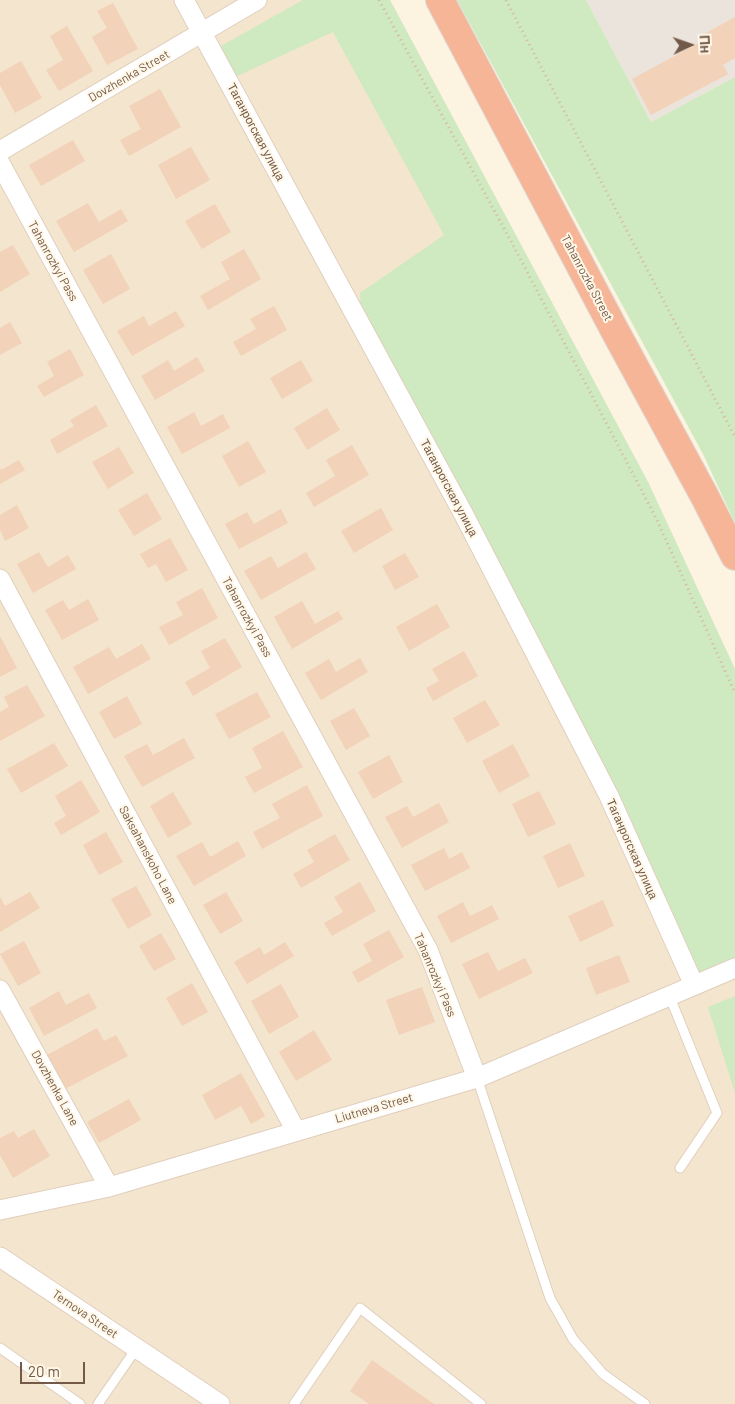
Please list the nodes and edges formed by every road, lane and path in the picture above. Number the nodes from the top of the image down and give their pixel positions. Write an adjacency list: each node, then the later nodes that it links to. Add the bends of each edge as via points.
1 (184, 0): 6 (street, Таганрогская улица)
2 (257, 0): 6 (street, Dovzhenka Street)
3 (379, 0): 12 (path, via 512,243 656,518)
4 (440, 0): 10 (highway, Tahanrozka Street)
5 (506, 0): 9 (path)
6 (202, 33): 7 (street, Dovzhenka Street); 14 (street, Таганрогская улица, via 463,513 609,796)
7 (0, 151)
8 (0, 163): 17 (street, Tahanrozkyi Pass, via 428,950)
9 (735, 437)
10 (735, 556)
11 (0, 579): 18 (street, Saksahanskoho Lane)
12 (735, 694)
13 (735, 968): 14 (street, Liutneva Street)
14 (694, 985): 16 (street, Liutneva Street)
15 (0, 990): 20 (street, Dovzhenka Lane)
16 (670, 996): 17 (street, Liutneva Street); 19 (lane, via 717,1113)
17 (477, 1078): 18 (street, Liutneva Street); 30 (lane, via 550,1298 573,1339 602,1374)
18 (296, 1131): 20 (street, Liutneva Street)
19 (680, 1168)
20 (109, 1187): 21 (street, Liutneva Street)
21 (0, 1210)
22 (0, 1257): 24 (street, Ternova Street)
23 (0, 1348): 25 (lane)
24 (136, 1348): 26 (lane); 27 (street, Ternova Street)
25 (80, 1404)
26 (98, 1404)
27 (220, 1404)
28 (294, 1404): 29 (lane, via 360,1308)
29 (481, 1404)
30 (645, 1404)

